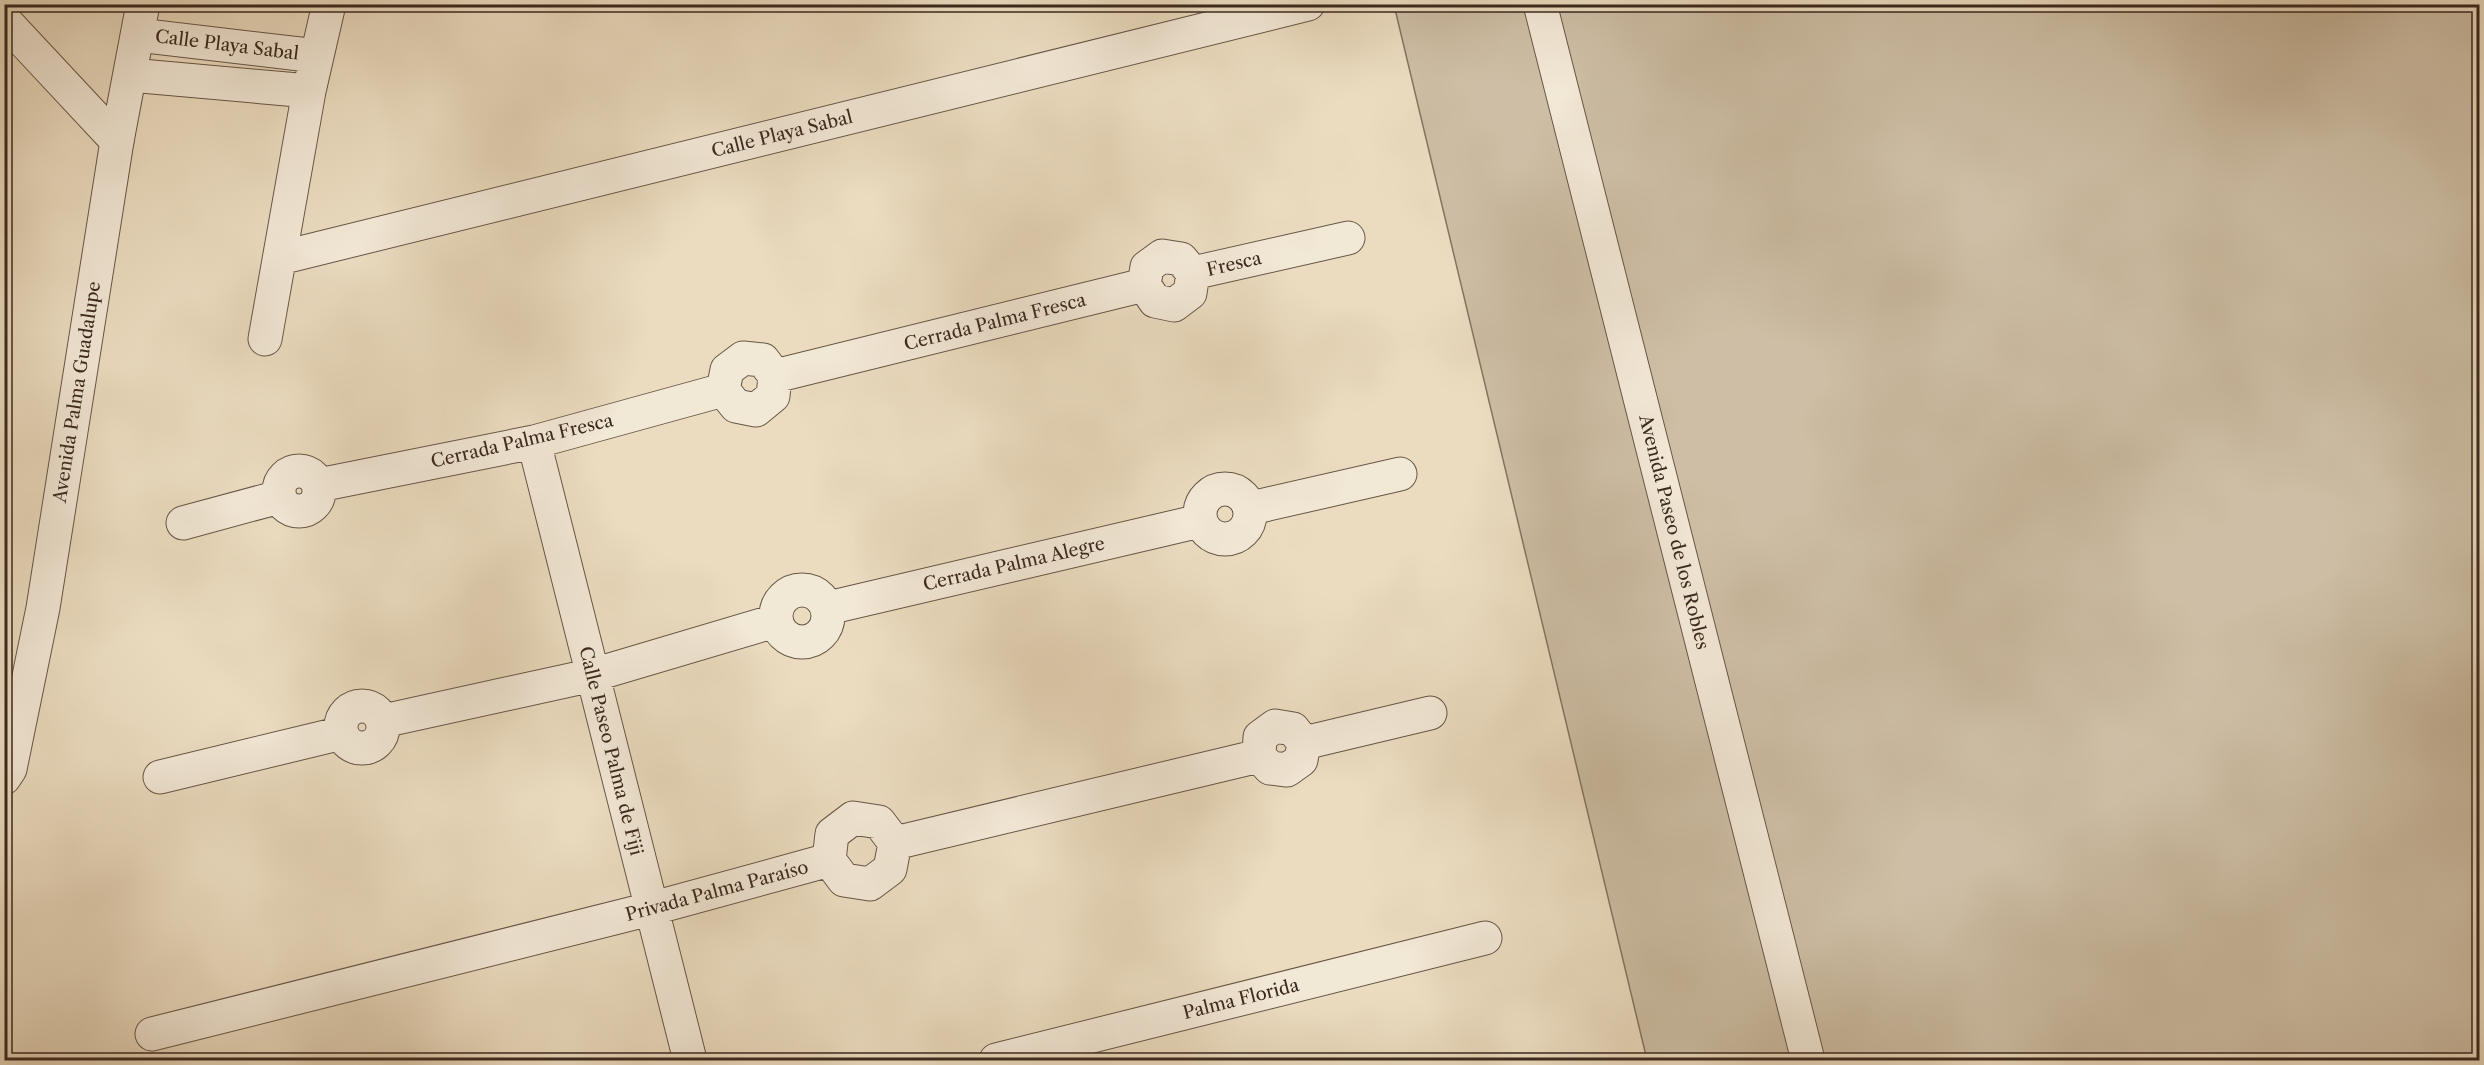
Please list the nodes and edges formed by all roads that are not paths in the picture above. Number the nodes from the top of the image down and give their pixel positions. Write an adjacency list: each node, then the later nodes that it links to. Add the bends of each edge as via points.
1 (329, 4): 6 (street, Calle Playa Sabal)
2 (1540, 4): 28 (street, Avenida Paseo de los Robles)
3 (1291, 6): 11 (street, Calle Playa Sabal)
4 (4, 20): 9 (street)
5 (140, 20): 6 (street, Calle Playa Sabal); 7 (street, Avenida Palma Guadalupe)
6 (317, 56): 8 (street, Calle Playa Sabal)
7 (130, 75): 8 (street, Calle Playa Sabal); 9 (street, Avenida Palma Guadalupe)
8 (309, 92): 11 (street, Calle Playa Sabal)
9 (117, 141): 20 (street, Avenida Palma Guadalupe, via 43,608 10,769)
10 (1348, 238): 12 (street, Fresca, via 1193,273 1190,293 1174,305 1155,301)
11 (280, 258): 13 (street, Calle Playa Sabal)
12 (1144, 285): 14 (street, Cerrada Palma Fresca, via 776,376 773,396 756,410 736,406 723,390)
13 (265, 339)
14 (534, 442): 16 (street, Cerrada Palma Fresca, via 319,485 317,501 304,511 289,509 279,497); 17 (street, Calle Paseo Palma de Fiji)
15 (1400, 474): 17 (street, Cerrada Palma Alegre, via 1251,508 1248,528 1231,540 1212,537 1200,521 828,608 815,592 795,590 779,602 775,621)
16 (183, 523)
17 (593, 675): 19 (street, Cerrada Palma Alegre, via 383,721 381,736 369,747 352,746 342,733); 23 (street, Calle Paseo Palma de Fiji)
18 (1430, 713): 21 (street, via 1304,743 1301,760 1287,770 1270,768 1259,756)
19 (160, 777)
20 (4, 778)
21 (895, 843): 22 (street, via 890,869 870,884 844,880); 22 (street, Privada Palma Paraíso, via 879,822 853,818 832,834)
22 (829, 860): 23 (street, Privada Palma Paraíso)
23 (650, 909): 25 (street, Privada Palma Paraíso); 26 (street, Calle Paseo Palma de Fiji)
24 (1485, 938): 27 (street, Palma Florida)
25 (152, 1034)
26 (690, 1060)
27 (996, 1060)
28 (1808, 1060)

